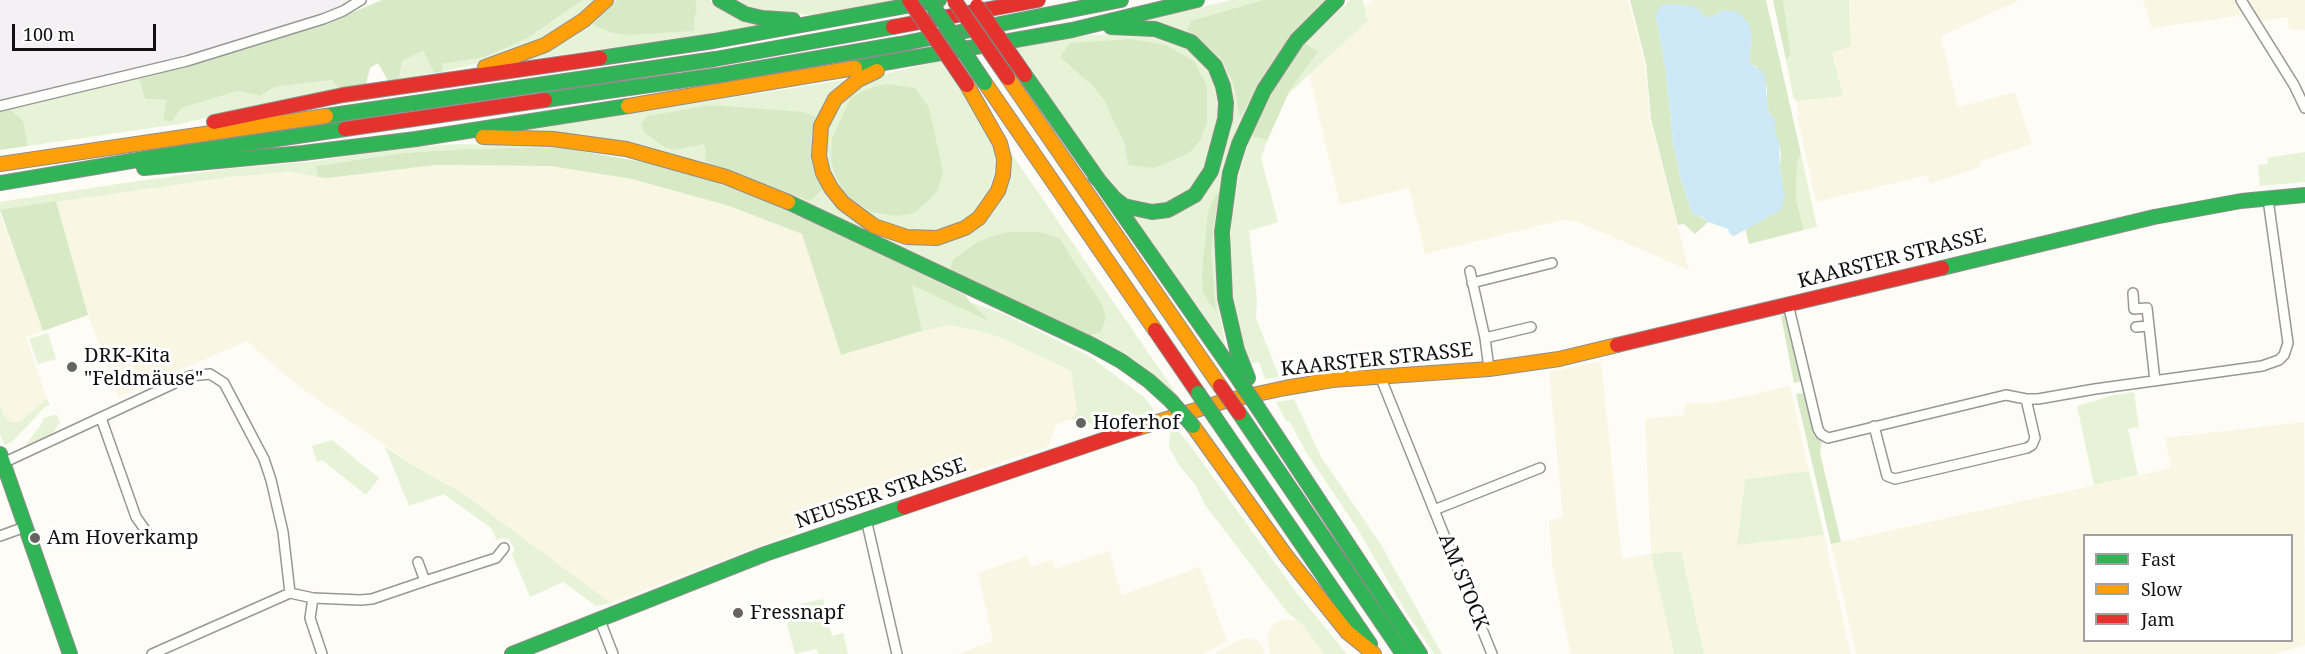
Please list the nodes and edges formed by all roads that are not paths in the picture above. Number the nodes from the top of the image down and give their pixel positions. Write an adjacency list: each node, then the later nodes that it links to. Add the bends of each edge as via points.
1 (361, 0): 19 (street, via 323,20 187,62)
2 (606, 0): 17 (main road, via 584,20 545,45 500,63)
3 (720, 0): 14 (main road, via 745,14 762,18)
4 (909, 0): 18 (main road, bridge)
5 (929, 0): 29 (main road, bridge)
6 (939, 0): 14 (main road)
7 (954, 0): 68 (main road, bridge)
8 (973, 0): 25 (main road, bridge)
9 (1038, 0): 22 (main road, via 715,59)
10 (1121, 0): 24 (main road, via 720,75)
11 (1197, 0): 15 (main road)
12 (1337, 0): 41 (main road, via 1297,40 1274,72 1250,116 1230,173 1222,232 1224,287)
13 (2241, 0): 20 (street)
14 (839, 19): 17 (main road)
15 (1072, 30): 16 (main road); 25 (main road, via 1136,27 1175,34 1191,42 1215,66 1226,104 1216,157 1204,184 1189,199 1168,210 1138,210 1124,206)
16 (915, 59): 18 (main road, via 873,73 846,88 827,111 821,126 819,156 823,172 831,188 858,216 890,233 922,238 951,234 979,218 998,191 1004,159 995,131); 21 (main road)
17 (421, 84): 22 (main road, via 303,102)
18 (979, 103): 29 (main road)
19 (0, 106)
20 (2305, 108)
21 (416, 139): 24 (main road, via 158,168); 67 (main road, bridge, via 552,139 626,149 726,177 814,213 1092,345 1121,361 1171,401 1347,632)
22 (144, 142): 23 (main road)
23 (0, 164)
24 (80, 171): 26 (main road)
25 (1095, 176): 41 (main road)
26 (0, 183)
27 (2305, 195): 28 (main road, KAARSTER STRASSE)
28 (2268, 199): 34 (main road, KAARSTER STRASSE, via 2154,217); 42 (street, via 2288,343 2284,355 2262,366)
29 (1080, 222): 67 (main road, bridge)
30 (1551, 263): 32 (street)
31 (1470, 271): 32 (street, KAARSTER STRASSE)
32 (1472, 283): 38 (street, KAARSTER STRASSE)
33 (2133, 292): 35 (street, via 2134,309 2147,308)
34 (1788, 304): 39 (main road, KAARSTER STRASSE, via 1599,350); 46 (street, via 1821,434 1828,438)
35 (2149, 326): 37 (street); 42 (street)
36 (1531, 327): 38 (street, KAARSTER STRASSE)
37 (2136, 327)
38 (1485, 338): 39 (street, KAARSTER STRASSE)
39 (1488, 369): 40 (main road, KAARSTER STRASSE)
40 (1380, 376): 43 (main road, KAARSTER STRASSE); 49 (street, AM STOCK)
41 (1244, 379): 69 (main road)
42 (2155, 381): 44 (street)
43 (1269, 391): 50 (main road, NEUSSER STRASSE, via 1166,419)
44 (2026, 399): 46 (street, via 2006,394); 46 (street, via 2035,438 2032,445 1895,479 1887,476)
45 (101, 418): 47 (street); 52 (street, via 136,518); 57 (street, via 190,376 210,374 220,380 268,471 283,532)
46 (1874, 426)
47 (1, 457): 51 (main road)
48 (1540, 468): 49 (street, AM STOCK)
49 (1434, 510): 70 (street, AM STOCK)
50 (866, 519): 59 (main road, NEUSSER STRASSE); 66 (street)
51 (25, 527): 53 (street); 61 (main road)
52 (146, 531)
53 (0, 537)
54 (504, 548): 56 (street, via 496,558)
55 (418, 562): 56 (street)
56 (425, 581): 58 (street, via 372,599)
57 (290, 593): 58 (street); 60 (street)
58 (314, 598): 63 (street, via 310,618)
59 (599, 618): 64 (main road, NEUSSER STRASSE); 65 (street)
60 (165, 652): 62 (street)
61 (70, 654)
62 (152, 654)
63 (322, 654)
64 (512, 654)
65 (613, 654)
66 (897, 654)
67 (1375, 654)
68 (1403, 654)
69 (1420, 654)
70 (1492, 654)

